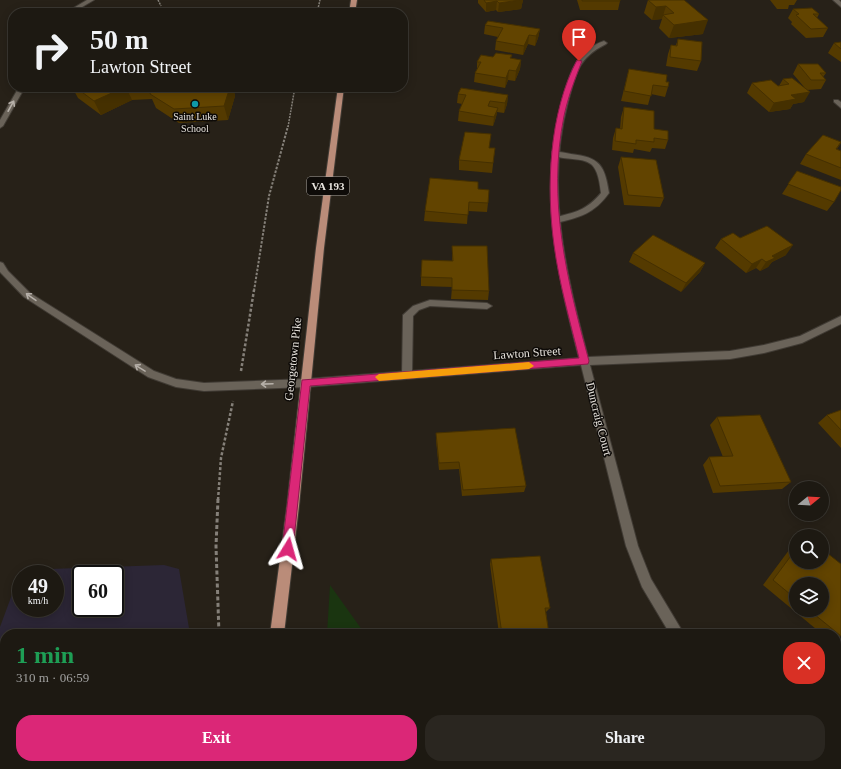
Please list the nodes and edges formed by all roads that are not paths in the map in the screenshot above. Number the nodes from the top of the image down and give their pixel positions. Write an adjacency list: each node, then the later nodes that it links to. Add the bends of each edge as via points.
1 (91, 0): 4 (street)
2 (836, 0): 3 (street)
3 (841, 5)
4 (77, 8)
5 (604, 43): 11 (street, Duncraig Court, via 592,49 579,61 561,116)
6 (19, 92): 10 (street, one-way to 6)
7 (340, 92): 18 (main road, Georgetown Pike / VA 193)
8 (836, 101): 9 (street)
9 (841, 106)
10 (0, 126)
11 (555, 154): 12 (street, Duncraig Court); 12 (street, via 581,157 594,162 601,170 605,193 594,206 578,216)
12 (556, 220): 16 (street, Duncraig Court, via 568,297)
13 (0, 265): 18 (street, Lawton Street, one-way to 13, via 204,387 176,383 151,374 27,295)
14 (487, 306): 17 (street, via 430,303 416,308 408,315)
15 (841, 320): 16 (street, Lawton Street, via 802,339 730,355)
16 (584, 361): 17 (street, Lawton Street); 20 (street, Duncraig Court, via 632,546 646,583)
17 (407, 375): 18 (street, Lawton Street)
18 (306, 383): 19 (main road, Georgetown Pike / VA 193)
19 (278, 629)
20 (673, 629)

